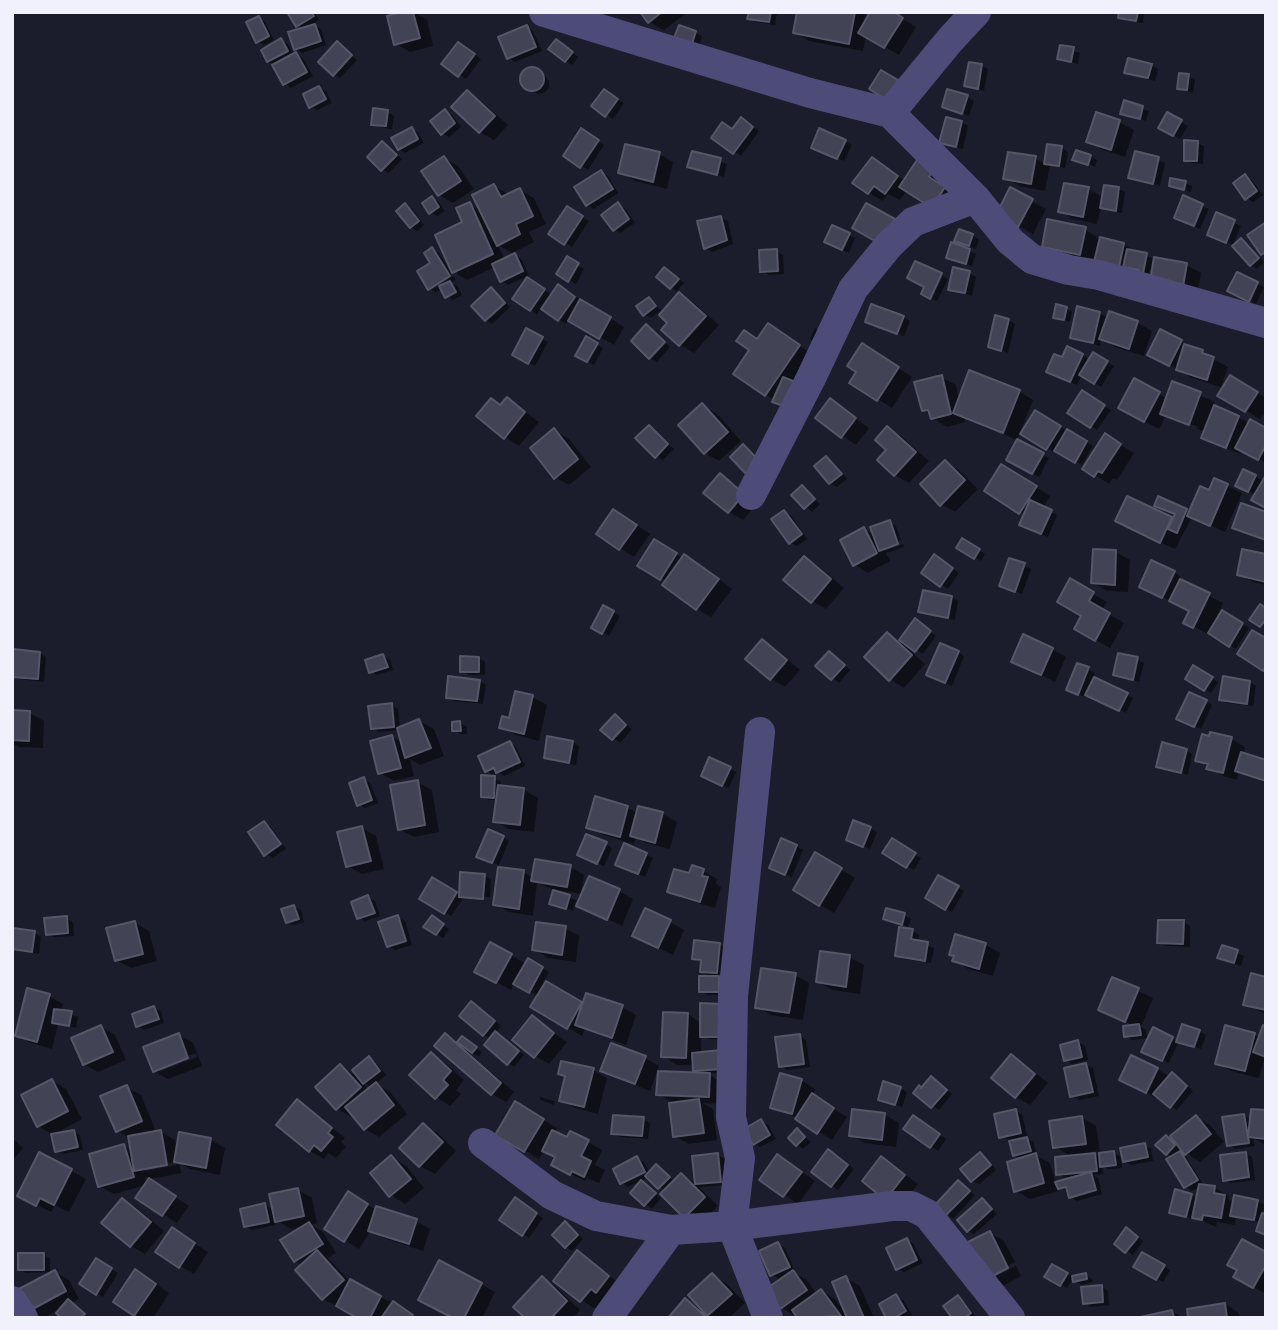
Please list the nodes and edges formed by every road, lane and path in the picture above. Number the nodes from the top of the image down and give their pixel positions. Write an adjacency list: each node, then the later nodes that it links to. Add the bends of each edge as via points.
1 (544, 12): 3 (street)
2 (976, 12): 3 (street)
3 (890, 113): 4 (street)
4 (975, 198): 5 (street, via 1010,241 1032,259); 6 (street, via 914,222 853,289)
5 (1266, 323)
6 (751, 495)
7 (760, 733): 9 (street, via 733,996 731,1117 740,1158)
8 (483, 1143): 10 (street, via 552,1195 596,1216)
9 (732, 1226): 10 (street); 14 (street); 15 (street, via 912,1206 927,1214)
10 (671, 1230): 13 (street)
11 (12, 1301): 12 (street)
12 (23, 1318)
13 (607, 1318)
14 (768, 1318)
15 (1010, 1318)

